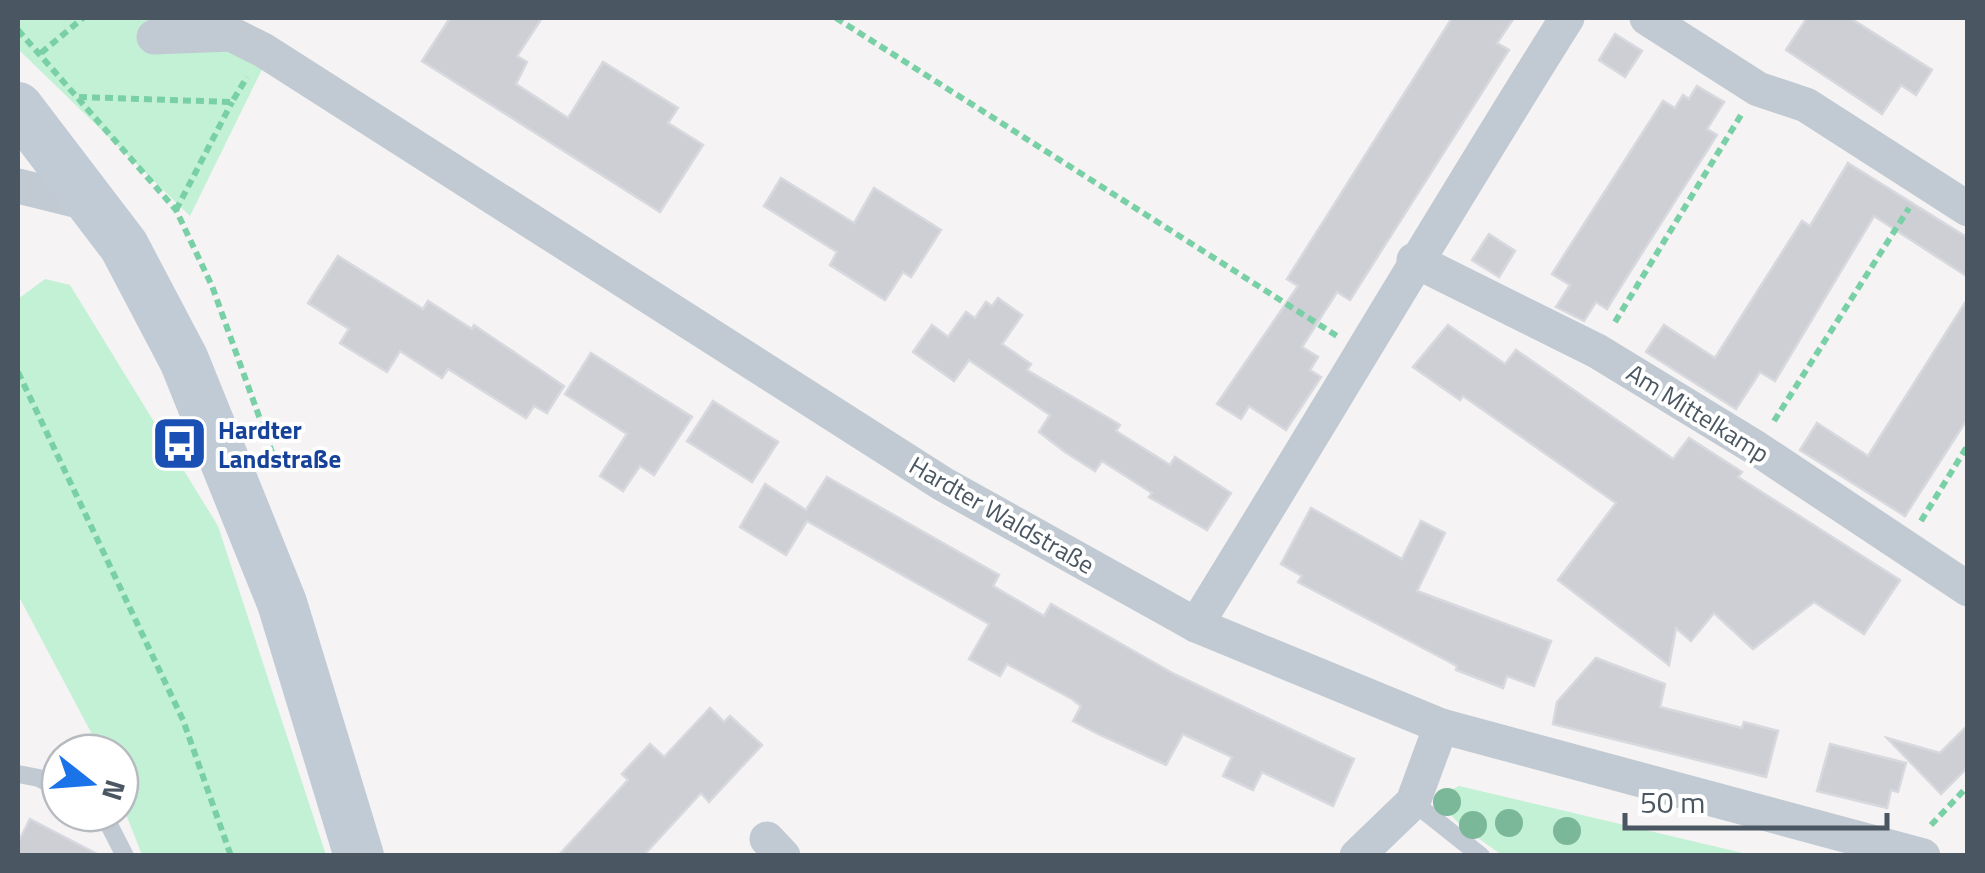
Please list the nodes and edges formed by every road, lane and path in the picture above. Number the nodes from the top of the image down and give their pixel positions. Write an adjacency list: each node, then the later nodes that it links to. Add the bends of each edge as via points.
1 (83, 18): 5 (path, via 42,53)
2 (836, 18): 19 (path)
3 (1567, 18): 17 (street)
4 (1647, 18): 8 (street)
5 (18, 30)
6 (154, 37): 7 (street, Hardter Waldstraße, via 232,34)
7 (263, 50): 10 (path); 25 (street, Hardter Waldstraße, via 942,484)
8 (1758, 88): 12 (street, via 1806,105); 18 (path)
9 (80, 97): 10 (path)
10 (232, 102): 16 (path)
11 (18, 107): 14 (main road)
12 (1926, 181): 15 (street); 22 (path)
13 (18, 186): 14 (street)
14 (91, 204): 33 (main road, via 124,246 206,410 282,603)
15 (1968, 209)
16 (176, 210)
17 (1414, 260): 18 (street, Am Mittelkamp); 19 (street)
18 (1597, 352): 22 (street, Am Mittelkamp)
19 (1364, 353): 25 (street)
20 (18, 372): 32 (path, via 183,720)
21 (1968, 445): 23 (path)
22 (1756, 448): 23 (street, Am Mittelkamp)
23 (1904, 547): 24 (street, Am Mittelkamp)
24 (1968, 590)
25 (1196, 624): 26 (street, Hardter Waldstraße)
26 (1441, 726): 28 (street); 30 (street, Hardter Waldstraße)
27 (1968, 786): 30 (path)
28 (1413, 802): 34 (street); 35 (lane)
29 (114, 833): 31 (lane)
30 (1914, 853)
31 (126, 856)
32 (231, 856)
33 (358, 856)
34 (1357, 856)
35 (1481, 856)

